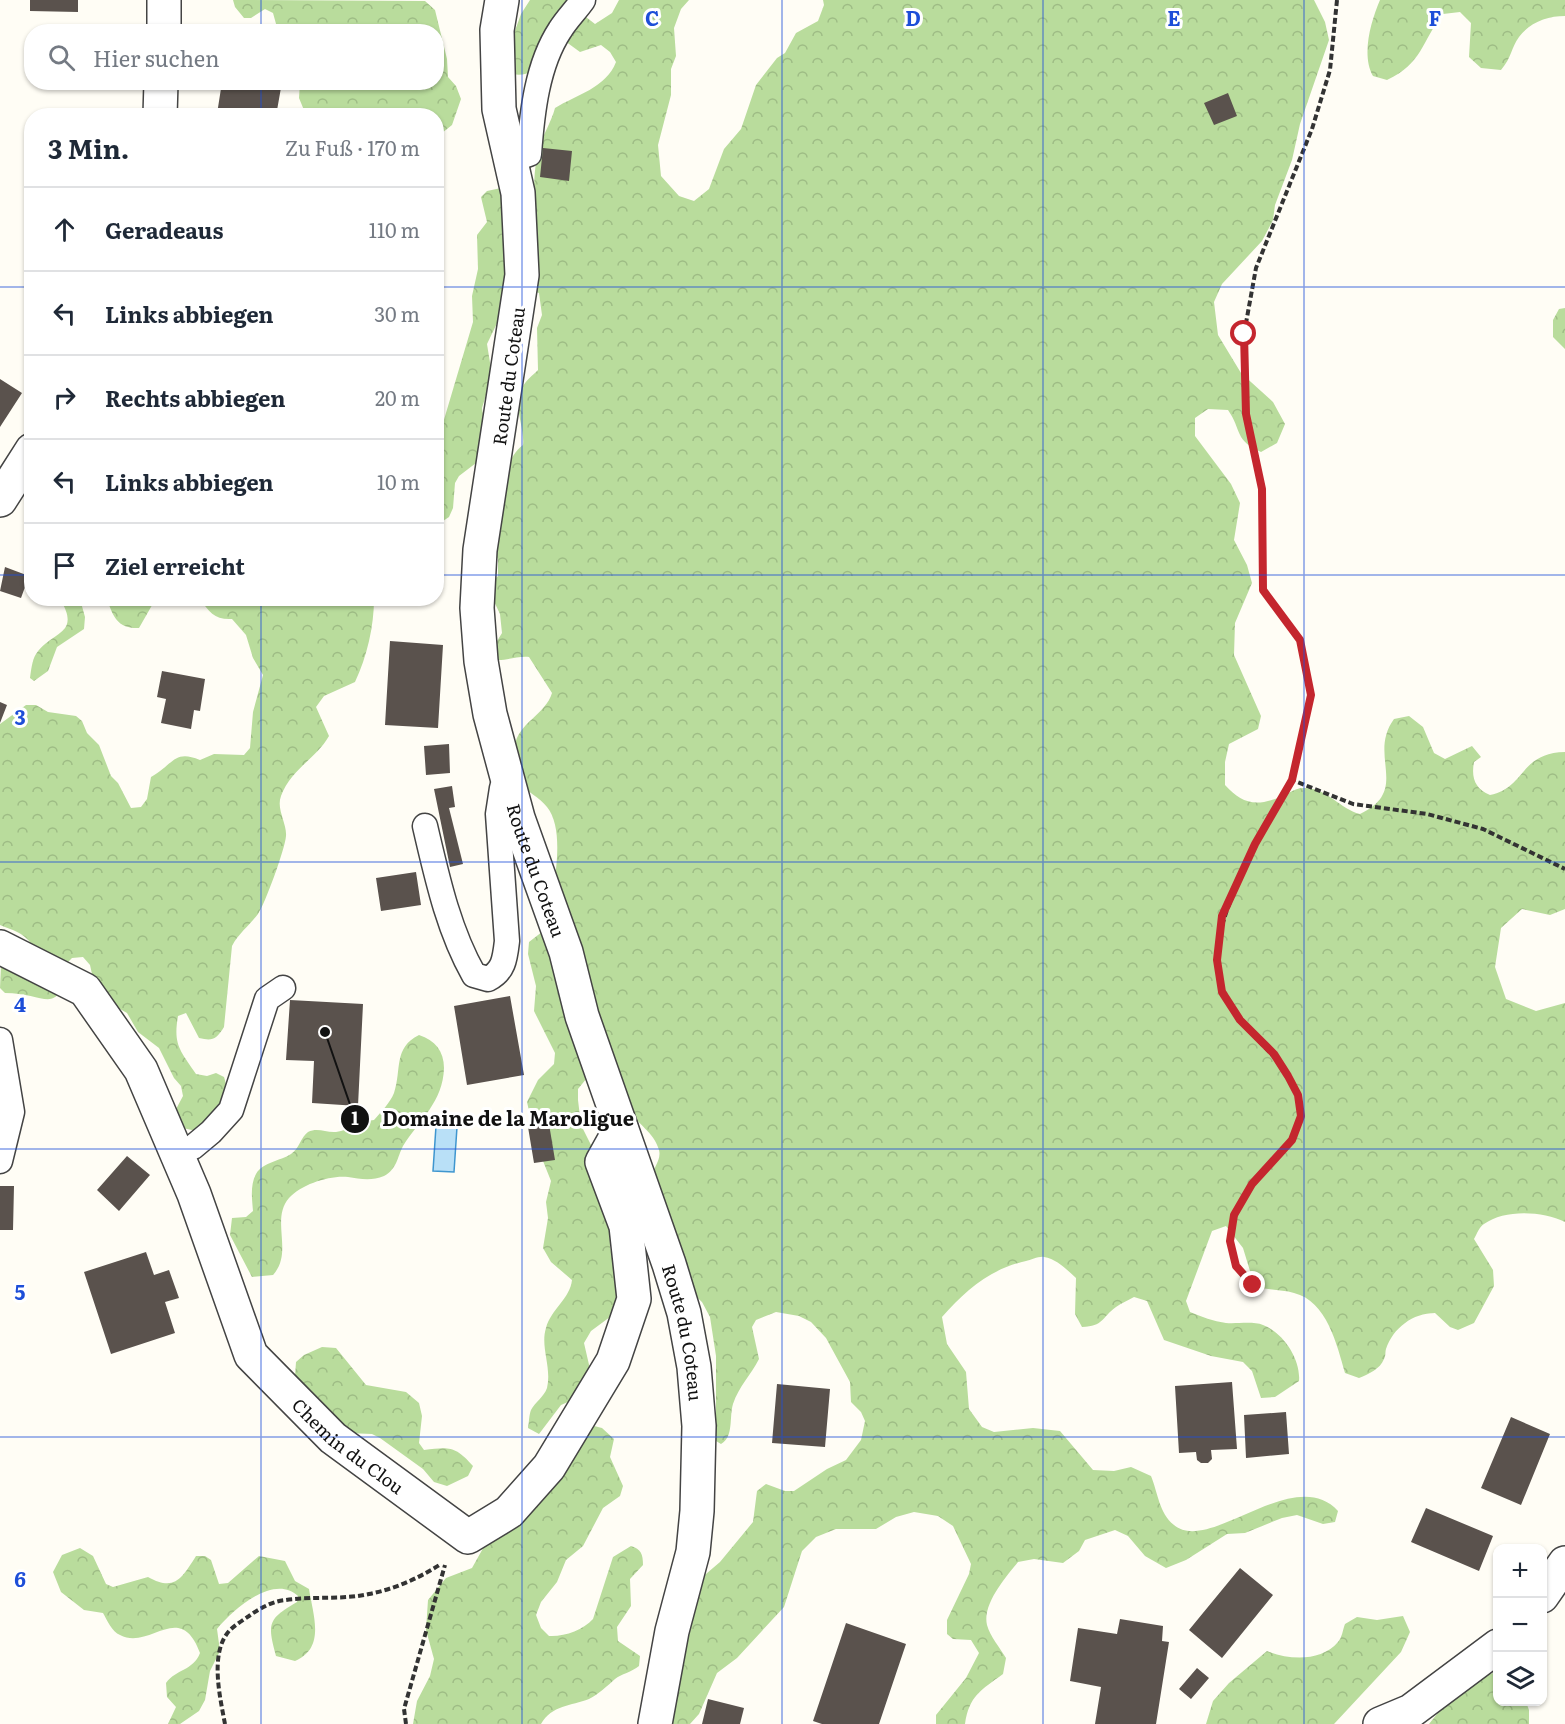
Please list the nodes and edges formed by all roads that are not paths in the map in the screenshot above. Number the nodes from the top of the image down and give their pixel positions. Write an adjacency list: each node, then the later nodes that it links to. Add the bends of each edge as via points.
1 (164, 0): 4 (street)
2 (502, 0): 7 (street, Route du Coteau, via 497,72)
3 (583, 0): 7 (lane, via 560,29 547,54 529,154)
4 (164, 24)
5 (161, 90): 6 (street)
6 (160, 108)
7 (509, 161): 10 (street, Route du Coteau, via 518,194 522,276 480,550 477,608 490,714)
8 (24, 462): 9 (street)
9 (0, 500)
10 (509, 786): 11 (lane, via 502,788 498,814 507,941 498,974 488,979 474,975 459,946); 15 (street, Route du Coteau)
11 (425, 826)
12 (0, 947): 16 (street, Chemin du Clou, via 85,990 141,1070)
13 (283, 988): 16 (lane, via 267,999 231,1110 193,1147)
14 (0, 1040): 17 (lane, via 12,1112)
15 (621, 1128): 16 (street, Chemin du Clou, via 602,1162 626,1226 634,1299 613,1361 549,1467 509,1512 468,1538 333,1438 251,1355); 21 (street, Route du Coteau, via 684,1313 699,1426 693,1552 672,1631)
16 (177, 1154)
17 (0, 1161)
18 (1565, 1563): 19 (street)
19 (1547, 1589)
20 (1493, 1649): 22 (street, via 1411,1711)
21 (655, 1724)
22 (1380, 1724)

